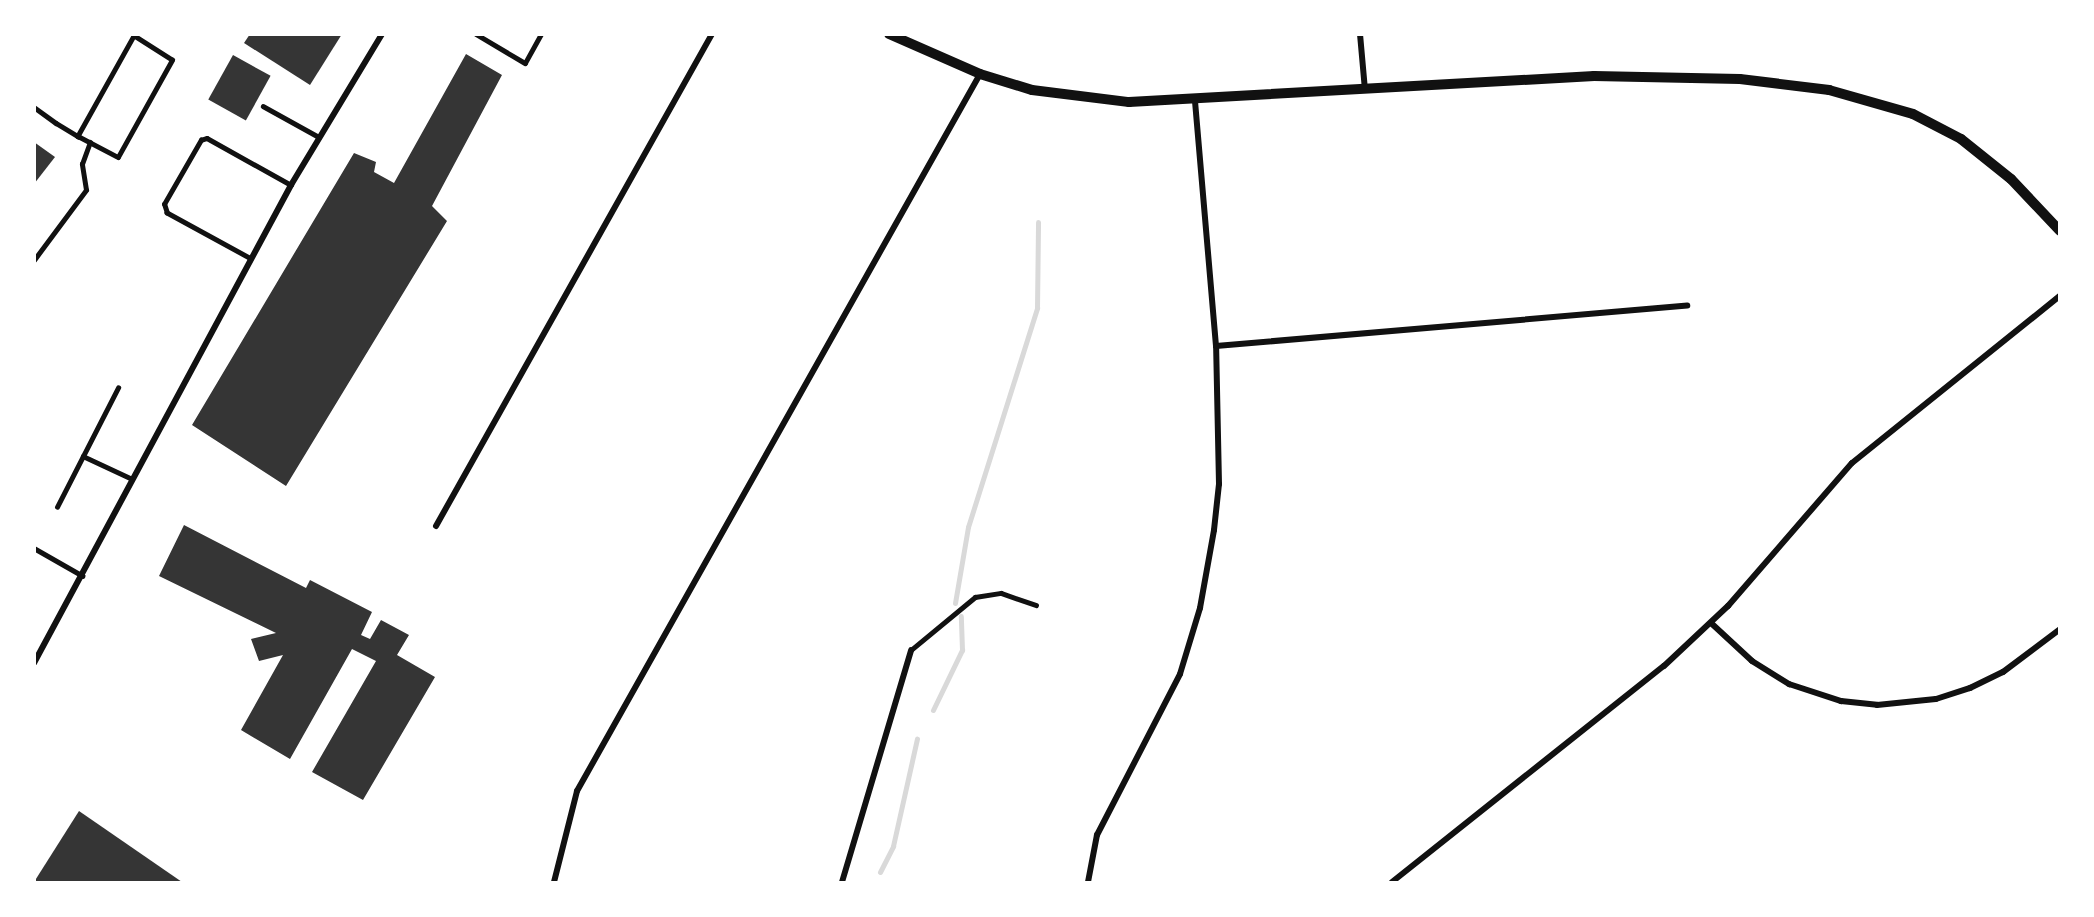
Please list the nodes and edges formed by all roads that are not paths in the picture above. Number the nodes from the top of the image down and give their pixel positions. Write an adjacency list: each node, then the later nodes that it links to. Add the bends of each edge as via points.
1 (382, 34): 14 (street)
2 (476, 34): 3 (lane, via 525,63)
3 (541, 34)
4 (711, 34): 27 (street)
5 (889, 34): 8 (street)
6 (1360, 34): 9 (street)
7 (134, 35): 13 (lane); 15 (lane, via 172,60 118,157)
8 (980, 74): 10 (street, via 1079,98); 35 (street, via 577,791)
9 (1365, 90): 10 (street); 17 (street, via 1594,76 1740,79 1854,94 1913,114 1960,139 2011,179)
10 (1195, 102): 22 (street)
11 (263, 106): 14 (lane)
12 (34, 107): 13 (lane)
13 (78, 136): 15 (lane)
14 (319, 137): 16 (street)
15 (90, 142): 19 (lane, via 82,164 86,190)
16 (291, 185): 18 (street); 18 (lane, via 207,138 201,140 164,204 166,213)
17 (2060, 231)
18 (251, 259): 25 (street)
19 (34, 260)
20 (2060, 296): 31 (street, via 1852,463)
21 (1687, 306): 22 (street)
22 (1216, 345): 37 (street, via 1219,484 1200,608 1180,674 1096,835)
23 (118, 388): 24 (lane)
24 (83, 456): 25 (lane); 26 (lane)
25 (132, 479): 29 (street)
26 (57, 507)
27 (436, 526)
28 (34, 548): 29 (lane)
29 (83, 576): 34 (street)
30 (1036, 605): 33 (lane, via 1001,593 975,597)
31 (1711, 623): 32 (street, via 1752,661 1789,684 1841,701 1877,705 1936,699 1970,688 2003,672); 38 (street)
32 (2060, 629)
33 (911, 650): 36 (street)
34 (34, 663)
35 (554, 882)
36 (842, 882)
37 (1088, 882)
38 (1392, 882)

